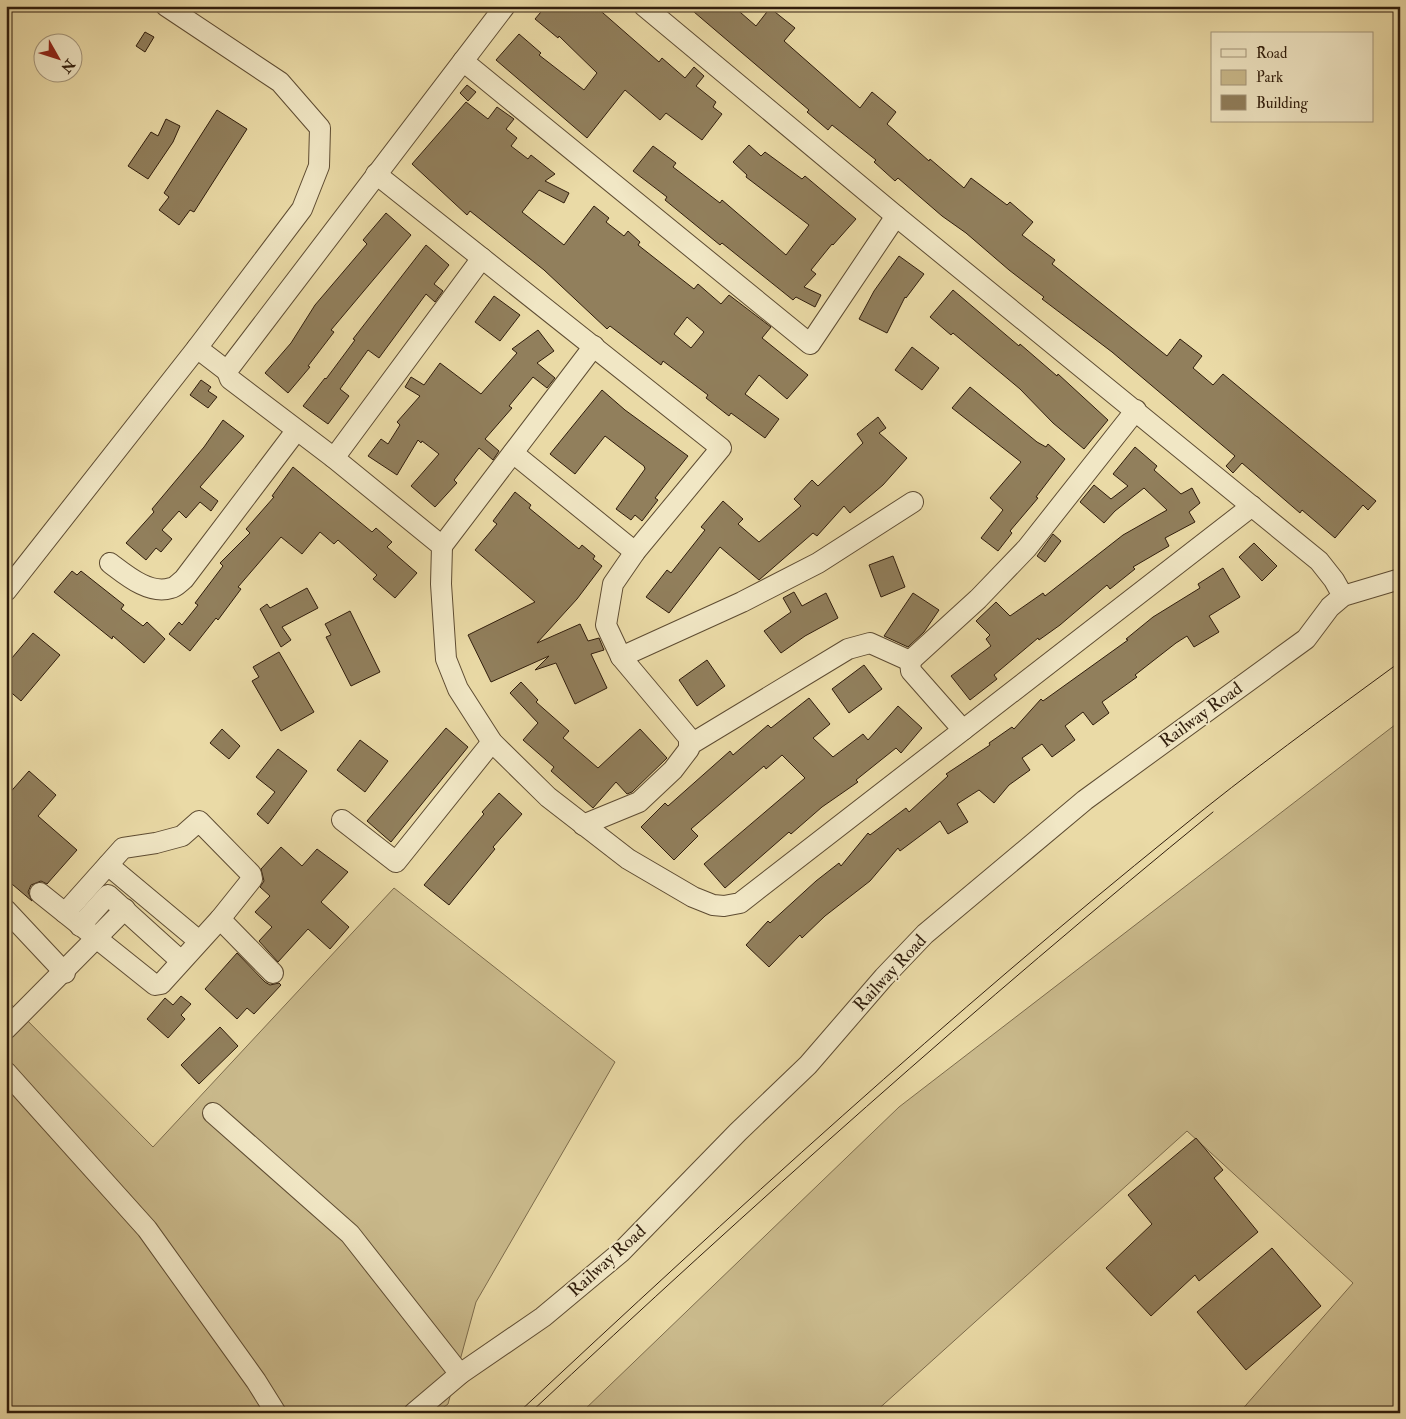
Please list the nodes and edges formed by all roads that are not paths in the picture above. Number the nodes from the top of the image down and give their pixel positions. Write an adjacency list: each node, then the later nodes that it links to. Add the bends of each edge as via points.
1 (166, 6): 9 (street, via 280,82 320,128 318,166 302,209)
2 (505, 6): 4 (street)
3 (644, 6): 6 (street)
4 (463, 61): 5 (street); 6 (street, via 810,344)
5 (376, 174): 7 (street); 10 (street)
6 (896, 216): 11 (street)
7 (482, 258): 8 (street); 14 (street)
8 (594, 346): 13 (street); 18 (street, via 721,448)
9 (197, 348): 10 (street); 21 (street)
10 (227, 371): 12 (street, via 230,379)
11 (1136, 410): 16 (street); 24 (street, via 1027,548 978,599)
12 (296, 431): 14 (street); 19 (street, via 184,579 172,588 154,589)
13 (513, 453): 17 (street); 18 (street)
14 (334, 458): 17 (street)
15 (913, 502): 23 (street, via 818,563)
16 (1252, 506): 22 (street, via 1319,561); 25 (street)
17 (442, 546): 26 (street, via 446,659 458,689)
18 (635, 552): 23 (street, via 613,584 606,625)
19 (110, 563)
20 (1400, 579): 22 (street, Railway Road)
21 (6, 591)
22 (1343, 596): 45 (street, Railway Road, via 1330,607 1306,639 1085,800 925,934 808,1066 738,1132 621,1252 543,1317)
23 (622, 657): 27 (street)
24 (910, 661): 25 (street, via 911,671); 27 (street, via 870,643 848,649)
25 (963, 730): 29 (street, via 740,903 713,905 693,897 628,859)
26 (492, 742): 28 (street, via 396,862); 29 (street, via 548,797)
27 (691, 744): 29 (street, via 673,770 639,802)
28 (342, 820)
29 (583, 825)
30 (108, 865): 34 (street); 35 (street, via 123,848 182,836 199,821 251,874 252,879); 38 (street)
31 (40, 893): 34 (street)
32 (6, 910): 40 (street)
33 (125, 910): 36 (street, via 108,895); 37 (street); 39 (street)
34 (65, 913): 36 (street)
35 (220, 919): 38 (street); 41 (street)
36 (80, 926): 37 (street)
37 (97, 940): 39 (street, via 155,985 161,984); 40 (street)
38 (199, 941): 39 (street)
39 (181, 961)
40 (65, 973): 42 (street)
41 (273, 973)
42 (6, 1029)
43 (6, 1072): 46 (street, via 147,1229)
44 (212, 1113): 45 (street, via 350,1234)
45 (460, 1374): 47 (street, Railway Road)
46 (276, 1413)
47 (414, 1413)

